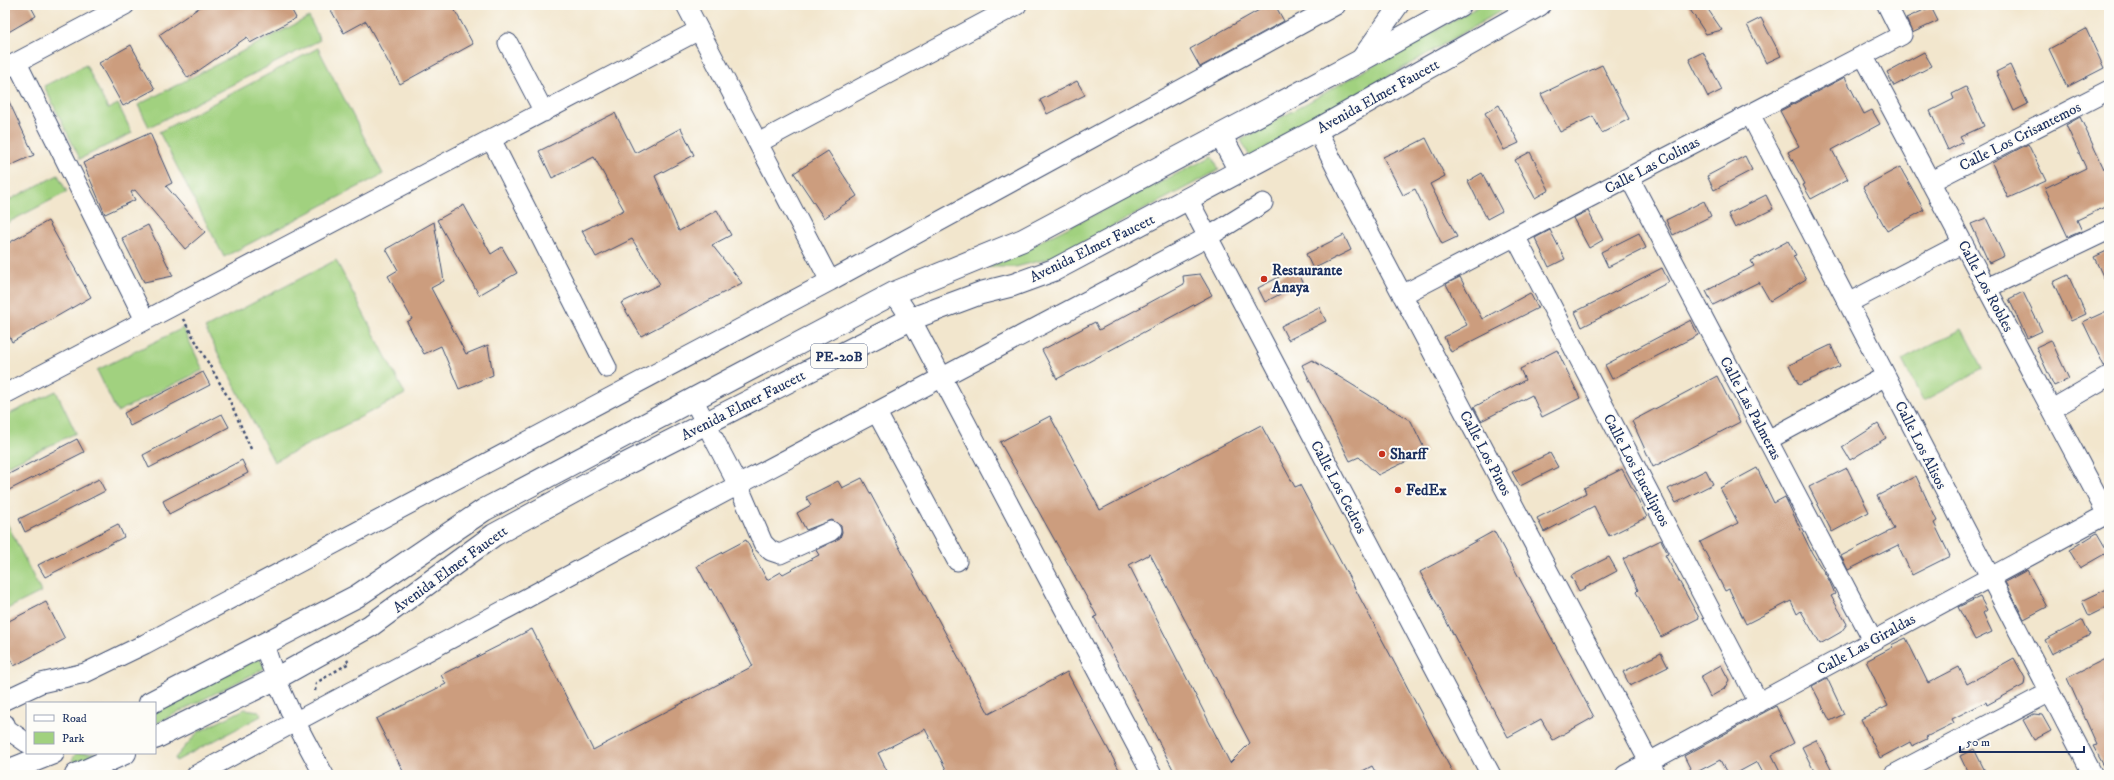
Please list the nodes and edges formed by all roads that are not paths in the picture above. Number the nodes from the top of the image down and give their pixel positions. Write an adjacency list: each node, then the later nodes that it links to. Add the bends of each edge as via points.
1 (125, 5): 13 (street)
2 (686, 5): 9 (street)
3 (1017, 5): 20 (street)
4 (1336, 5): 30 (street)
5 (1399, 5): 12 (street)
6 (1460, 5): 12 (highway, Avenida Elmer Faucett / PE-20B)
7 (1539, 5): 17 (highway, Avenida Elmer Faucett / PE-20B)
8 (1887, 5): 11 (street, Calle Las Colinas, via 1902,35)
9 (699, 30): 15 (street); 20 (street)
10 (508, 42): 15 (street)
11 (1863, 55): 16 (street, Calle Las Colinas); 23 (street, Calle Los Robles)
12 (1358, 62): 18 (highway, Avenida Elmer Faucett / PE-20B)
13 (11, 66): 36 (street)
14 (2109, 90): 23 (street, Calle Los Crisantemos)
15 (544, 112): 19 (street)
16 (1750, 114): 22 (street, Calle Las Colinas); 34 (street, Calle Los Alisos)
17 (1317, 130): 21 (highway, Avenida Elmer Faucett / PE-20B); 33 (street, Calle Los Pinos)
18 (1221, 136): 21 (highway); 32 (highway, Avenida Elmer Faucett / PE-20B, via 1023,240)
19 (491, 139): 36 (street); 37 (street)
20 (758, 143): 30 (street)
21 (1240, 171): 24 (highway, Avenida Elmer Faucett / PE-20B)
22 (1629, 177): 27 (street, Calle Las Colinas); 46 (street, Calle Las Palmeras)
23 (1930, 182): 29 (street, Calle Los Robles)
24 (1188, 199): 28 (street, Calle Los Cedros); 35 (highway, Avenida Elmer Faucett / PE-20B, via 1054,270)
25 (1263, 203): 28 (street)
26 (2109, 230): 31 (street)
27 (1515, 236): 33 (street, Calle Las Colinas); 58 (street, Calle Los Eucaliptos)
28 (1208, 237): 40 (street); 71 (street, Calle Los Cedros)
29 (1963, 243): 31 (street, Calle Los Robles); 34 (street)
30 (830, 281): 56 (street, via 145,644 85,673 41,683)
31 (1987, 288): 43 (street, Calle Los Robles)
32 (894, 293): 35 (street); 42 (highway, Avenida Elmer Faucett / PE-20B)
33 (1402, 295): 65 (street, Calle Los Pinos)
34 (1848, 303): 38 (street, Calle Los Alisos)
35 (911, 319): 40 (street); 45 (highway, Avenida Elmer Faucett / PE-20B)
36 (145, 320): 41 (street)
37 (607, 368)
38 (1886, 376): 46 (street); 51 (street, Calle Los Alisos)
39 (2109, 376): 43 (street)
40 (941, 379): 44 (street); 70 (street)
41 (5, 394)
42 (693, 399): 45 (street); 53 (highway, Avenida Elmer Faucett / PE-20B, via 484,510 357,596)
43 (2052, 410): 48 (street, Calle Los Robles)
44 (877, 413): 47 (street); 50 (street)
45 (707, 423): 47 (street); 54 (highway, Avenida Elmer Faucett / PE-20B, via 494,535 388,614)
46 (1768, 440): 52 (street, Calle Las Palmeras)
47 (738, 485): 49 (street, via 763,543 771,551 780,554); 59 (street, via 535,603)
48 (2108, 516): 51 (street, Calle Las Giraldas)
49 (831, 531)
50 (957, 561)
51 (1990, 577): 52 (street, Calle Las Giraldas); 55 (street, Calle Los Alisos)
52 (1873, 640): 58 (street, Calle Las Giraldas)
53 (264, 644): 54 (street); 57 (highway, Avenida Elmer Faucett / PE-20B)
54 (275, 679): 59 (street); 61 (highway, Avenida Elmer Faucett / PE-20B)
55 (2050, 692): 73 (street); 74 (street, Calle Los Alisos)
56 (5, 700)
57 (152, 702)
58 (1758, 703): 65 (street, Calle Las Giraldas)
59 (295, 723): 68 (street); 69 (street)
60 (5, 724): 62 (street, via 7,729)
61 (156, 738)
62 (26, 742)
63 (49, 754): 66 (highway)
64 (123, 754): 67 (highway)
65 (1653, 768): 72 (street, Calle Las Giraldas)
66 (5, 772)
67 (76, 775)
68 (196, 775)
69 (324, 775)
70 (1152, 775)
71 (1491, 775)
72 (1625, 775)
73 (1893, 775)
74 (2093, 775)

